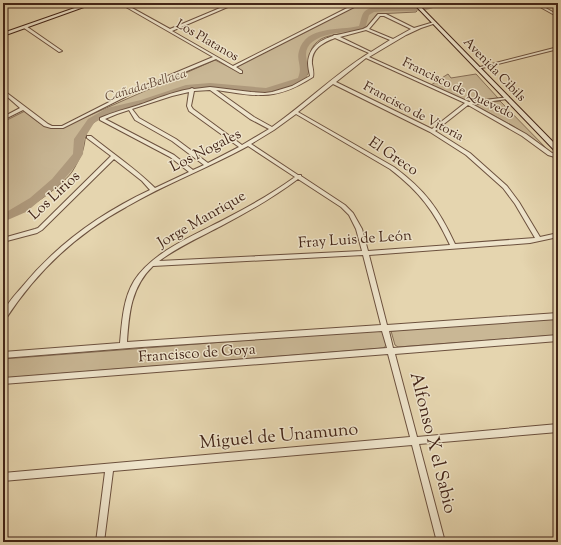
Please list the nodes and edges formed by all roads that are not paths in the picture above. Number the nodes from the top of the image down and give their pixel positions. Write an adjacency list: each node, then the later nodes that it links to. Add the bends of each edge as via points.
1 (92, 3): 9 (street)
2 (121, 3): 12 (street, Los Platanos)
3 (235, 3): 12 (street)
4 (360, 3): 21 (street)
5 (415, 3): 8 (street, Avenida Cibils)
6 (535, 3): 7 (street)
7 (558, 16)
8 (434, 23): 11 (street, Los Nogales); 22 (street, Avenida Cibils)
9 (26, 27): 13 (street); 17 (street)
10 (366, 29): 11 (street, via 378,15 385,15); 14 (street); 15 (street)
11 (415, 30): 15 (street, Los Nogales)
12 (169, 31): 20 (street, Los Platanos)
13 (3, 35)
14 (335, 36): 18 (street); 25 (street, via 324,40 316,47 310,60 312,76 298,84 267,94)
15 (393, 40): 18 (street, Los Nogales)
16 (558, 48): 22 (street)
17 (60, 51)
18 (371, 53): 19 (street, Los Nogales)
19 (366, 57): 24 (street, Los Nogales); 29 (street, Francisco de Quevedo)
20 (215, 58): 21 (street, Los Platanos); 30 (street, via 128,94 63,126 46,125)
21 (233, 68): 23 (street, Los Platanos)
22 (478, 68): 28 (street, Avenida Cibils)
23 (241, 72)
24 (333, 82): 32 (street, Los Nogales); 35 (street, Francisco de Vitoria)
25 (210, 88): 26 (street); 34 (street)
26 (192, 90): 31 (street, via 178,92); 38 (street, via 189,106 191,110)
27 (3, 91): 30 (street)
28 (506, 98): 29 (street); 39 (street, Avenida Cibils)
29 (468, 103): 35 (street); 41 (street, Francisco de Quevedo, via 524,135 550,154)
30 (23, 108): 33 (street)
31 (130, 109): 42 (street, via 137,119 174,140); 43 (street, via 117,111 102,119 172,156)
32 (296, 112): 34 (street, Los Nogales); 49 (street, El Greco, via 406,178 434,208)
33 (3, 119)
34 (272, 129): 37 (street, Los Nogales)
35 (432, 131): 47 (street, Francisco de Vitoria, via 468,154 505,187)
36 (89, 137): 40 (street)
37 (248, 144): 38 (street, Los Nogales); 44 (street)
38 (242, 147): 42 (street, Los Nogales)
39 (558, 152)
40 (114, 156): 45 (street); 48 (street, Los Lirios, via 37,231)
41 (558, 156)
42 (208, 165): 43 (street, Los Nogales)
43 (193, 172): 45 (street, Los Nogales)
44 (299, 176): 50 (street, via 351,214 359,228); 51 (street, Jorge Manrique, via 255,205 166,253)
45 (154, 190): 52 (street, Los Nogales, via 110,212 69,242)
46 (558, 235): 47 (street, Fray Luis de León)
47 (539, 239): 49 (street, Fray Luis de León)
48 (3, 240)
49 (453, 246): 50 (street, Fray Luis de León)
50 (366, 253): 51 (street, Fray Luis de León); 55 (street)
51 (153, 264): 57 (street, Jorge Manrique, via 137,282 131,296)
52 (6, 309): 54 (street, Los Nogales)
53 (558, 316): 55 (street, Francisco de Goya)
54 (3, 318)
55 (386, 329): 57 (street, Francisco de Goya); 58 (street)
56 (558, 338): 58 (street, Francisco de Goya)
57 (123, 345): 59 (street, Francisco de Goya)
58 (392, 352): 60 (street, Francisco de Goya); 62 (street, Alfonso X el Sabio)
59 (3, 355)
60 (3, 381)
61 (558, 428): 62 (street, Miguel de Unamuno)
62 (415, 441): 63 (street, Miguel de Unamuno); 66 (street, Alfonso X el Sabio)
63 (109, 468): 64 (street, Miguel de Unamuno); 65 (street)
64 (3, 477)
65 (100, 542)
66 (441, 542)

